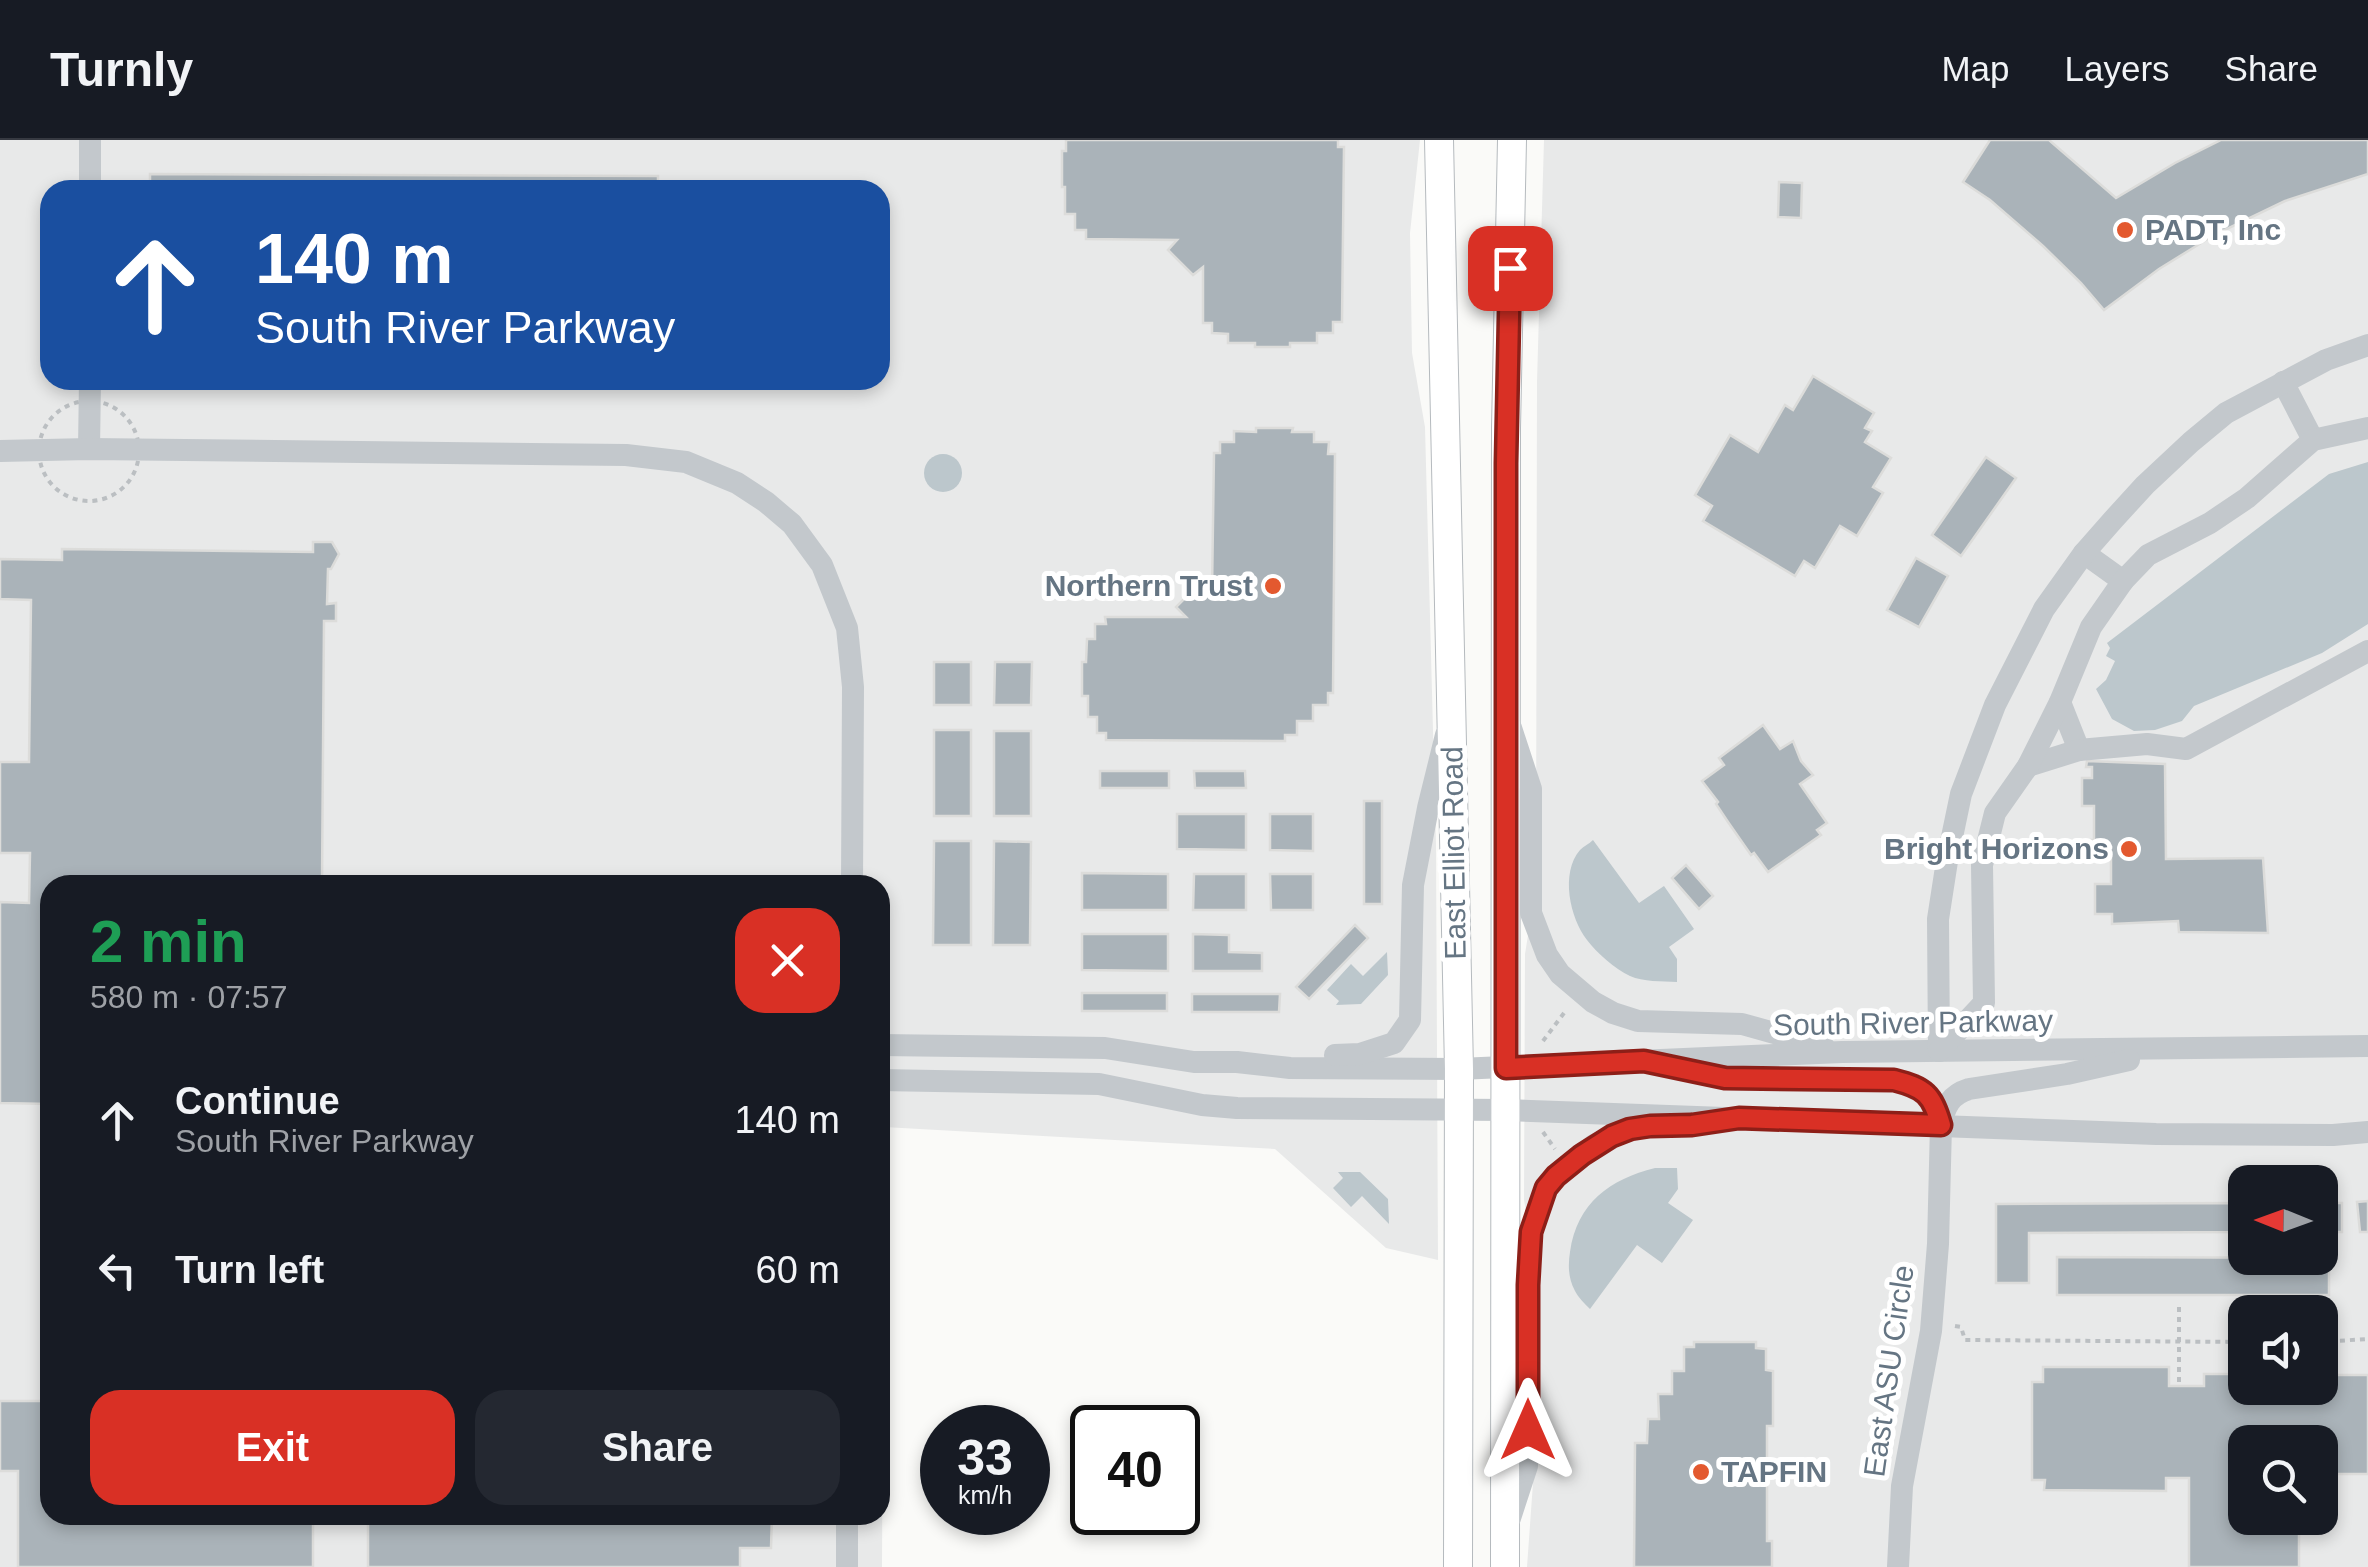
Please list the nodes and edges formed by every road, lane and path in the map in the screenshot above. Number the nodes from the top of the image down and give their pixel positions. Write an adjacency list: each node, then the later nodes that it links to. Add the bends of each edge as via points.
1 (90, 140): 4 (street)
2 (1438, 140): 17 (main road, East Elliot Road)
3 (1512, 140): 16 (main road, East Elliot Road)
4 (90, 180)
5 (2368, 344): 6 (street)
6 (2283, 382): 9 (street); 12 (street, via 2191,442)
7 (90, 390): 10 (street)
8 (2368, 428): 9 (street)
9 (2313, 440): 13 (street, via 2248,498 2148,555)
10 (89, 449): 11 (street); 20 (street, via 626,456 686,462 737,483 807,543 847,628)
11 (0, 452)
12 (2084, 553): 13 (street); 26 (street, via 2044,608 1995,705 1961,794 1938,919)
13 (2123, 581): 15 (street, via 2091,627)
14 (2368, 651): 18 (street, via 2186,749 2147,744)
15 (2060, 702): 18 (street); 19 (street)
16 (1506, 712): 27 (street, via 1530,789 1531,914 1560,974 1613,1014 1742,1024); 30 (main road, East Elliot Road)
17 (1450, 717): 29 (street, via 1413,885 1412,1003 1404,1032 1394,1043 1360,1054); 31 (main road, East Elliot Road)
18 (2080, 750): 19 (street)
19 (2028, 766): 26 (street, via 1996,812 1982,865 1984,1003)
20 (852, 875)
21 (1573, 1001): 22 (path)
22 (1544, 1040)
23 (890, 1045): 29 (street, via 1105,1048)
24 (2368, 1046): 25 (street, South River Parkway)
25 (2172, 1050): 26 (street, South River Parkway); 36 (street, via 1960,1092 1950,1099)
26 (1940, 1051): 27 (street, South River Parkway)
27 (1842, 1052): 28 (street, South River Parkway)
28 (1644, 1061): 30 (street, South River Parkway); 36 (street, via 1725,1078 1894,1080 1928,1095)
29 (1237, 1062): 31 (street, South River Parkway)
30 (1506, 1068): 31 (street, South River Parkway); 34 (main road, East Elliot Road)
31 (1459, 1069): 33 (main road, East Elliot Road)
32 (890, 1080): 33 (street, via 1100,1084 1237,1108)
33 (1459, 1109): 34 (street); 50 (main road, East Elliot Road)
34 (1506, 1110): 35 (street); 48 (main road, East Elliot Road)
35 (1739, 1118): 36 (street); 48 (street, via 1630,1129 1594,1146 1546,1188 1531,1232 1527,1466)
36 (1941, 1125): 38 (street, via 2156,1134); 52 (street, East ASU Circle, via 1931,1330 1902,1486)
37 (1543, 1132): 39 (path)
38 (2368, 1132)
39 (1563, 1159)
40 (2179, 1304): 44 (path)
41 (1952, 1326): 44 (path, via 1962,1327 1965,1340)
42 (2368, 1339): 43 (path)
43 (2338, 1341)
44 (2179, 1342): 45 (path); 46 (path)
45 (2228, 1342)
46 (2179, 1382)
47 (847, 1525): 49 (street)
48 (1506, 1530): 51 (main road, East Elliot Road)
49 (847, 1567)
50 (1458, 1567)
51 (1506, 1567)
52 (1898, 1567)

